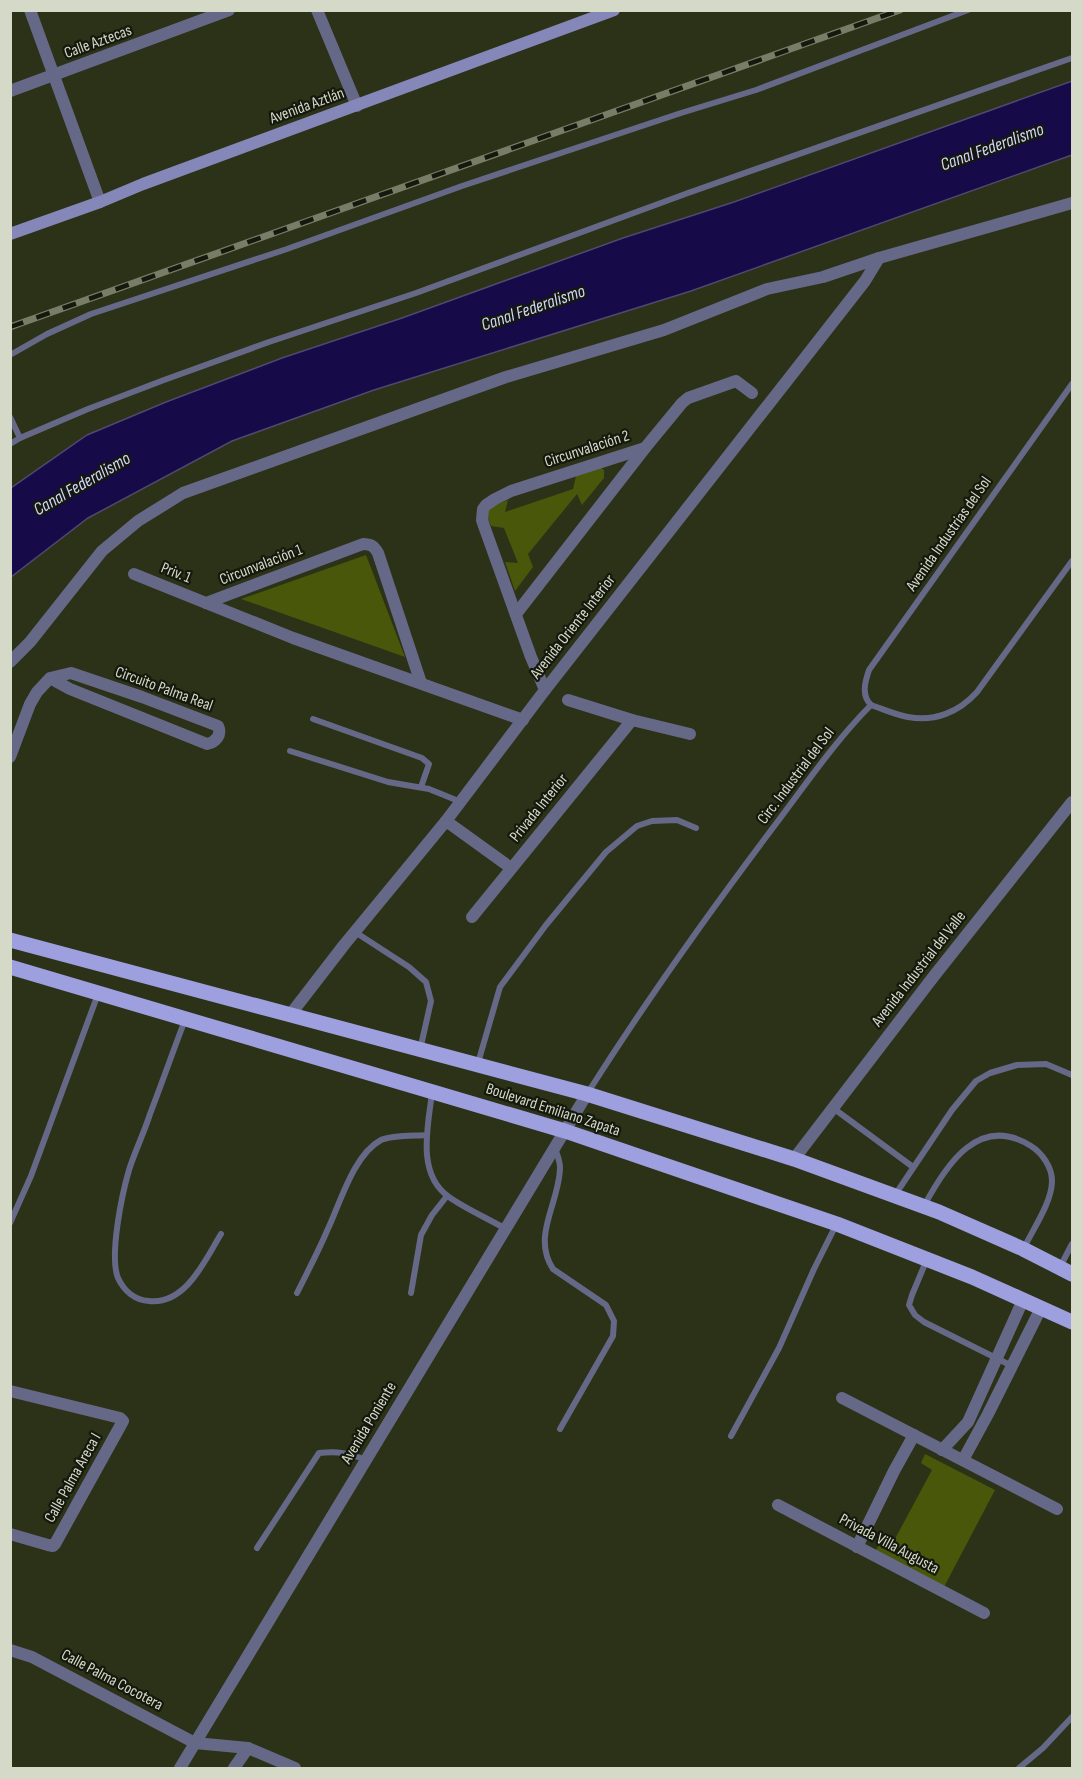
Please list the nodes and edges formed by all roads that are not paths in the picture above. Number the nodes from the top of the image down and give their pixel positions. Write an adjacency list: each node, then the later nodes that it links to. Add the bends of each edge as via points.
1 (30, 10): 7 (street)
2 (229, 10): 7 (street, Calle Aztecas)
3 (318, 10): 9 (street)
4 (968, 10): 14 (lane, via 756,90 91,314)
5 (607, 12): 9 (main road, Avenida Aztlán)
6 (1072, 58): 18 (lane, via 269,342)
7 (54, 76): 8 (street, Calle Aztecas); 10 (street)
8 (10, 91)
9 (357, 106): 10 (main road, Avenida Aztlán)
10 (100, 202): 12 (main road, Avenida Aztlán)
11 (1072, 203): 13 (street)
12 (10, 234)
13 (879, 258): 25 (street, via 823,277 767,289 664,330 506,376 183,493 138,521 102,551); 28 (street, Avenida Oriente Interior)
14 (10, 355)
15 (1072, 384): 31 (lane, Avenida Industrias del Sol, via 869,670 864,694)
16 (752, 393): 20 (street, via 736,381 688,399)
17 (10, 417): 18 (lane)
18 (20, 438): 19 (lane)
19 (10, 444)
20 (645, 448): 24 (street, Circunvalación 2); 24 (street, Circunvalación 2, via 511,492 483,509 482,520)
21 (1072, 561): 31 (lane, via 977,692 959,709 921,718)
22 (134, 574): 23 (street, Priv. 1)
23 (206, 603): 27 (street, Circunvalación 1); 27 (street, Circunvalación 1, via 369,544 378,553)
24 (516, 614): 28 (street, Circunvalación 2)
25 (10, 662)
26 (50, 678): 29 (street, Circuito Palma Real, via 71,673); 32 (street, Circuito Palma Real); 38 (street, via 36,692)
27 (421, 683): 34 (street, Circunvalación 1)
28 (545, 690): 34 (street, Avenida Oriente Interior)
29 (142, 697): 32 (street); 32 (street, Circuito Palma Real, via 218,726 219,735 207,744)
30 (568, 700): 35 (street)
31 (871, 705): 56 (lane, Circ. Industrial del Sol, via 841,737 728,887)
32 (137, 715)
33 (313, 719): 39 (lane, via 422,758 429,764)
34 (523, 720): 40 (street, Avenida Oriente Interior)
35 (632, 720): 36 (street); 44 (street, Privada Interior)
36 (690, 734)
37 (290, 751): 39 (lane, via 388,782)
38 (10, 757)
39 (421, 787): 40 (lane)
40 (461, 802): 42 (street, Avenida Oriente Interior)
41 (1072, 802): 57 (street, Avenida Industrial del Valle)
42 (446, 821): 44 (street); 46 (street, Avenida Oriente Interior)
43 (696, 828): 53 (lane, via 677,820 652,821 637,826 606,852 500,987)
44 (511, 868): 45 (street, Privada Interior)
45 (472, 917)
46 (355, 932): 50 (street, Avenida Oriente Interior); 52 (lane, via 426,982 431,1001)
47 (10, 940): 50 (main road, Boulevard Emiliano Zapata)
48 (11, 970): 49 (main road, Boulevard Emiliano Zapata)
49 (98, 992): 51 (main road, Boulevard Emiliano Zapata); 66 (lane)
50 (290, 1015): 52 (main road, Boulevard Emiliano Zapata)
51 (185, 1019): 55 (main road, Boulevard Emiliano Zapata); 69 (lane, via 129,1169 118,1219 117,1276 126,1291 142,1300 159,1302 174,1297 183,1290)
52 (420, 1050): 53 (main road, Boulevard Emiliano Zapata)
53 (477, 1066): 56 (main road, Boulevard Emiliano Zapata)
54 (1072, 1075): 62 (lane, via 1046,1064 1017,1065 990,1073 966,1093)
55 (432, 1092): 58 (main road, Boulevard Emiliano Zapata); 59 (lane)
56 (587, 1094): 58 (street, Avenida Poniente); 61 (main road, Boulevard Emiliano Zapata)
57 (833, 1108): 61 (street, Avenida Industrial del Valle); 62 (lane)
58 (565, 1131): 60 (street, Avenida Poniente); 67 (main road, Boulevard Emiliano Zapata)
59 (427, 1135): 64 (lane, via 426,1158 436,1183); 74 (lane, via 382,1140 360,1160)
60 (555, 1147): 68 (street, Avenida Poniente); 83 (lane, via 560,1165 547,1219 544,1244 548,1261 606,1305 614,1321 613,1336)
61 (794, 1159): 63 (main road, Boulevard Emiliano Zapata)
62 (913, 1167): 63 (lane)
63 (894, 1195): 65 (main road, Boulevard Emiliano Zapata)
64 (447, 1196): 68 (lane); 75 (lane, via 422,1234)
65 (924, 1206): 71 (main road, Boulevard Emiliano Zapata); 71 (lane, via 938,1180 962,1151 997,1134 1012,1137 1035,1149 1050,1168 1052,1179 1050,1196)
66 (10, 1223)
67 (837, 1224): 72 (main road, Boulevard Emiliano Zapata); 85 (lane, via 779,1348)
68 (506, 1229): 87 (street, Avenida Poniente)
69 (221, 1234)
70 (1072, 1244): 73 (lane)
71 (1023, 1249): 73 (main road, Boulevard Emiliano Zapata)
72 (927, 1258): 76 (main road, Boulevard Emiliano Zapata); 79 (lane, via 909,1305 912,1311 924,1322)
73 (1066, 1271)
74 (297, 1293)
75 (411, 1293)
76 (1023, 1300): 77 (main road, Boulevard Emiliano Zapata); 79 (street)
77 (1041, 1308): 78 (main road, Boulevard Emiliano Zapata); 80 (street)
78 (1072, 1322)
79 (997, 1358): 80 (lane); 86 (street, via 968,1422)
80 (1012, 1366): 88 (street)
81 (10, 1391): 91 (street, Calle Palma Areca I, via 123,1421 55,1544)
82 (842, 1398): 84 (street)
83 (560, 1429)
84 (914, 1435): 86 (street); 92 (street)
85 (731, 1436)
86 (942, 1450): 88 (street)
87 (366, 1460): 93 (lane, via 338,1451 319,1453); 97 (street, Avenida Poniente)
88 (963, 1460): 90 (street)
89 (778, 1505): 92 (street, Privada Villa Augusta)
90 (1057, 1509)
91 (10, 1534)
92 (857, 1547): 94 (street, Privada Villa Augusta)
93 (257, 1548)
94 (984, 1613)
95 (10, 1650): 97 (street, Calle Palma Cocotera, via 32,1657)
96 (1072, 1717): 102 (lane)
97 (195, 1743): 98 (street); 99 (street, Avenida Poniente)
98 (248, 1748): 100 (street); 101 (street)
99 (180, 1768)
100 (234, 1768)
101 (295, 1768)
102 (1019, 1768)

